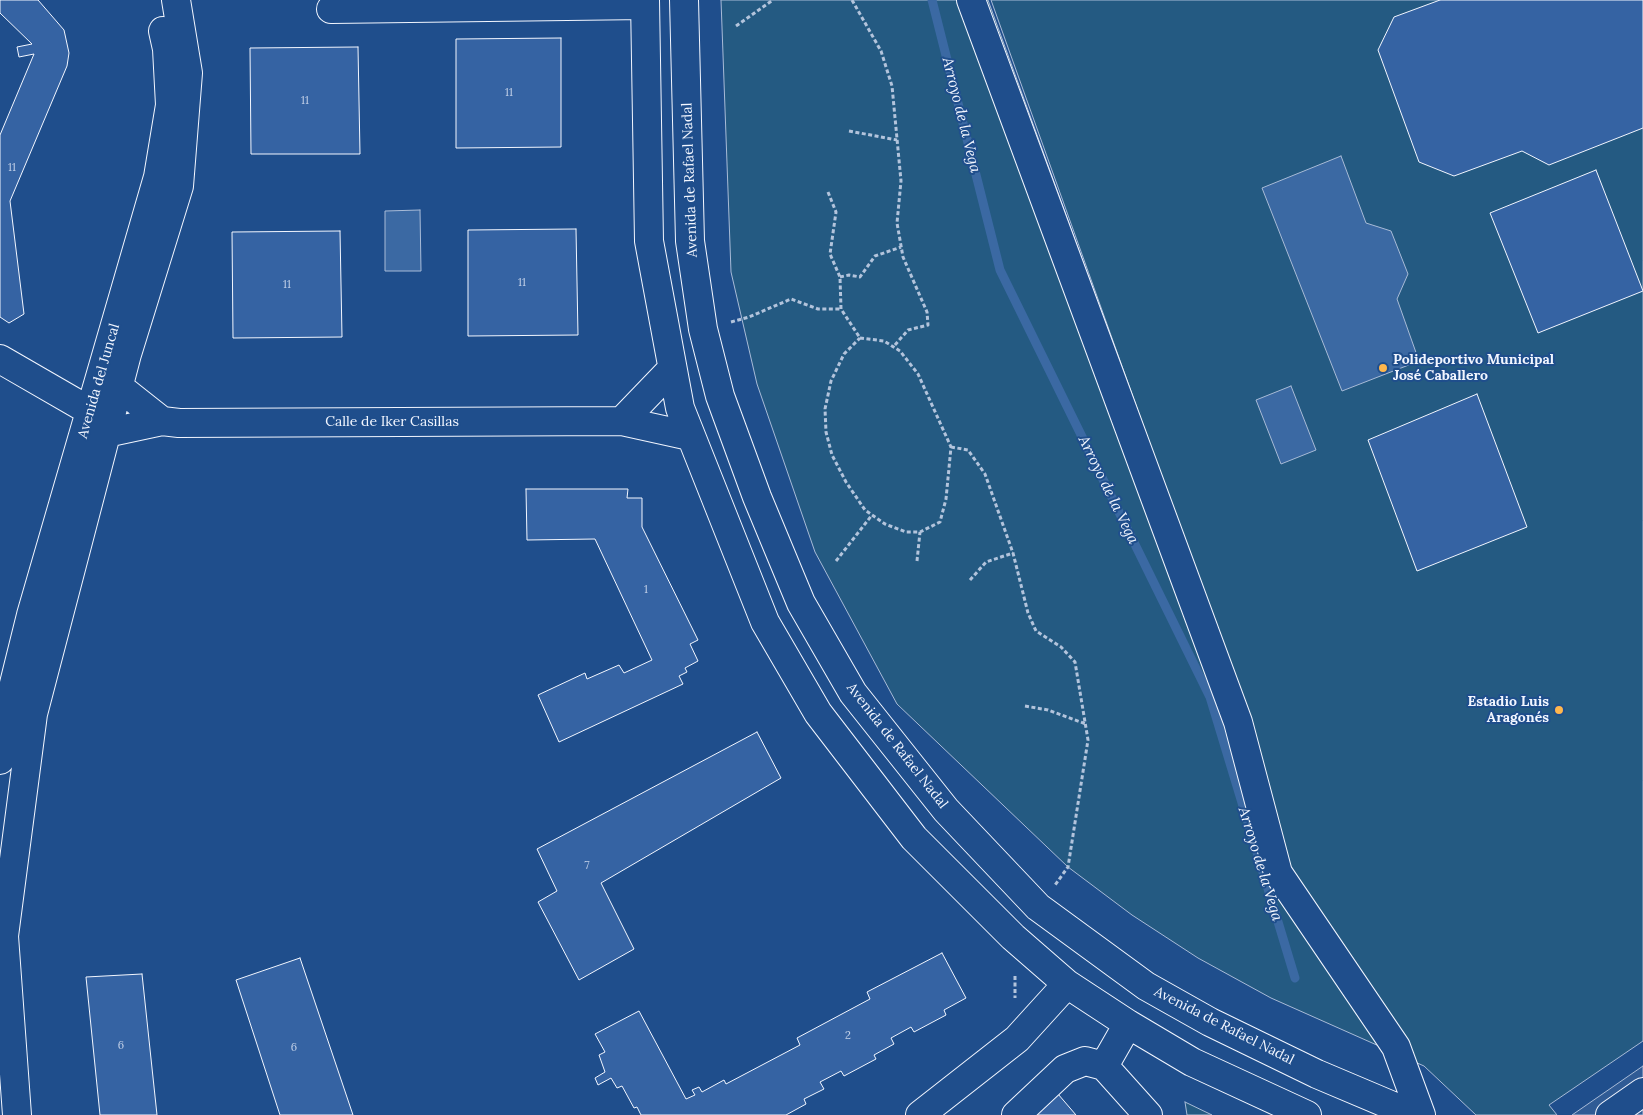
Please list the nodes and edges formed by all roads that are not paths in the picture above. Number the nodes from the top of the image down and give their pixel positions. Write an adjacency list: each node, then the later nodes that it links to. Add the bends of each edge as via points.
1 (157, 0): 12 (street, Avenida del Juncal, via 167,49 170,105 158,177)
2 (176, 0): 9 (street, via 188,73 179,186)
3 (684, 0): 24 (street, Avenida de Rafael Nadal, via 690,241 703,329 720,396 756,497 801,603 852,693 946,810 1038,907 1146,986 1210,1022 1308,1070)
4 (971, 0): 25 (street, via 1238,722 1278,873 1396,1048)
5 (645, 3): 6 (street); 8 (street, via 649,241)
6 (331, 9)
7 (0, 359): 12 (street)
8 (672, 369): 11 (street); 13 (street)
9 (119, 387): 10 (street); 12 (street)
10 (162, 421): 11 (street, Calle de Iker Casillas); 12 (street, Calle de Iker Casillas)
11 (622, 421): 13 (street, Calle de Iker Casillas)
12 (98, 422): 14 (street, Avenida del Juncal, via 31,615); 20 (street, via 33,714 4,936)
13 (690, 436): 15 (street, via 765,622 818,713 914,838 1013,937)
14 (0, 760)
15 (1067, 984): 16 (street); 21 (street, via 1017,1039)
16 (1128, 1024): 17 (street); 19 (street, via 1192,1062)
17 (1104, 1066): 22 (street, via 1085,1061 1065,1069); 23 (street)
18 (1643, 1092): 26 (street)
19 (1295, 1112)
20 (17, 1115)
21 (920, 1115)
22 (1016, 1115)
23 (1148, 1115)
24 (1414, 1115)
25 (1421, 1115)
26 (1610, 1115)

